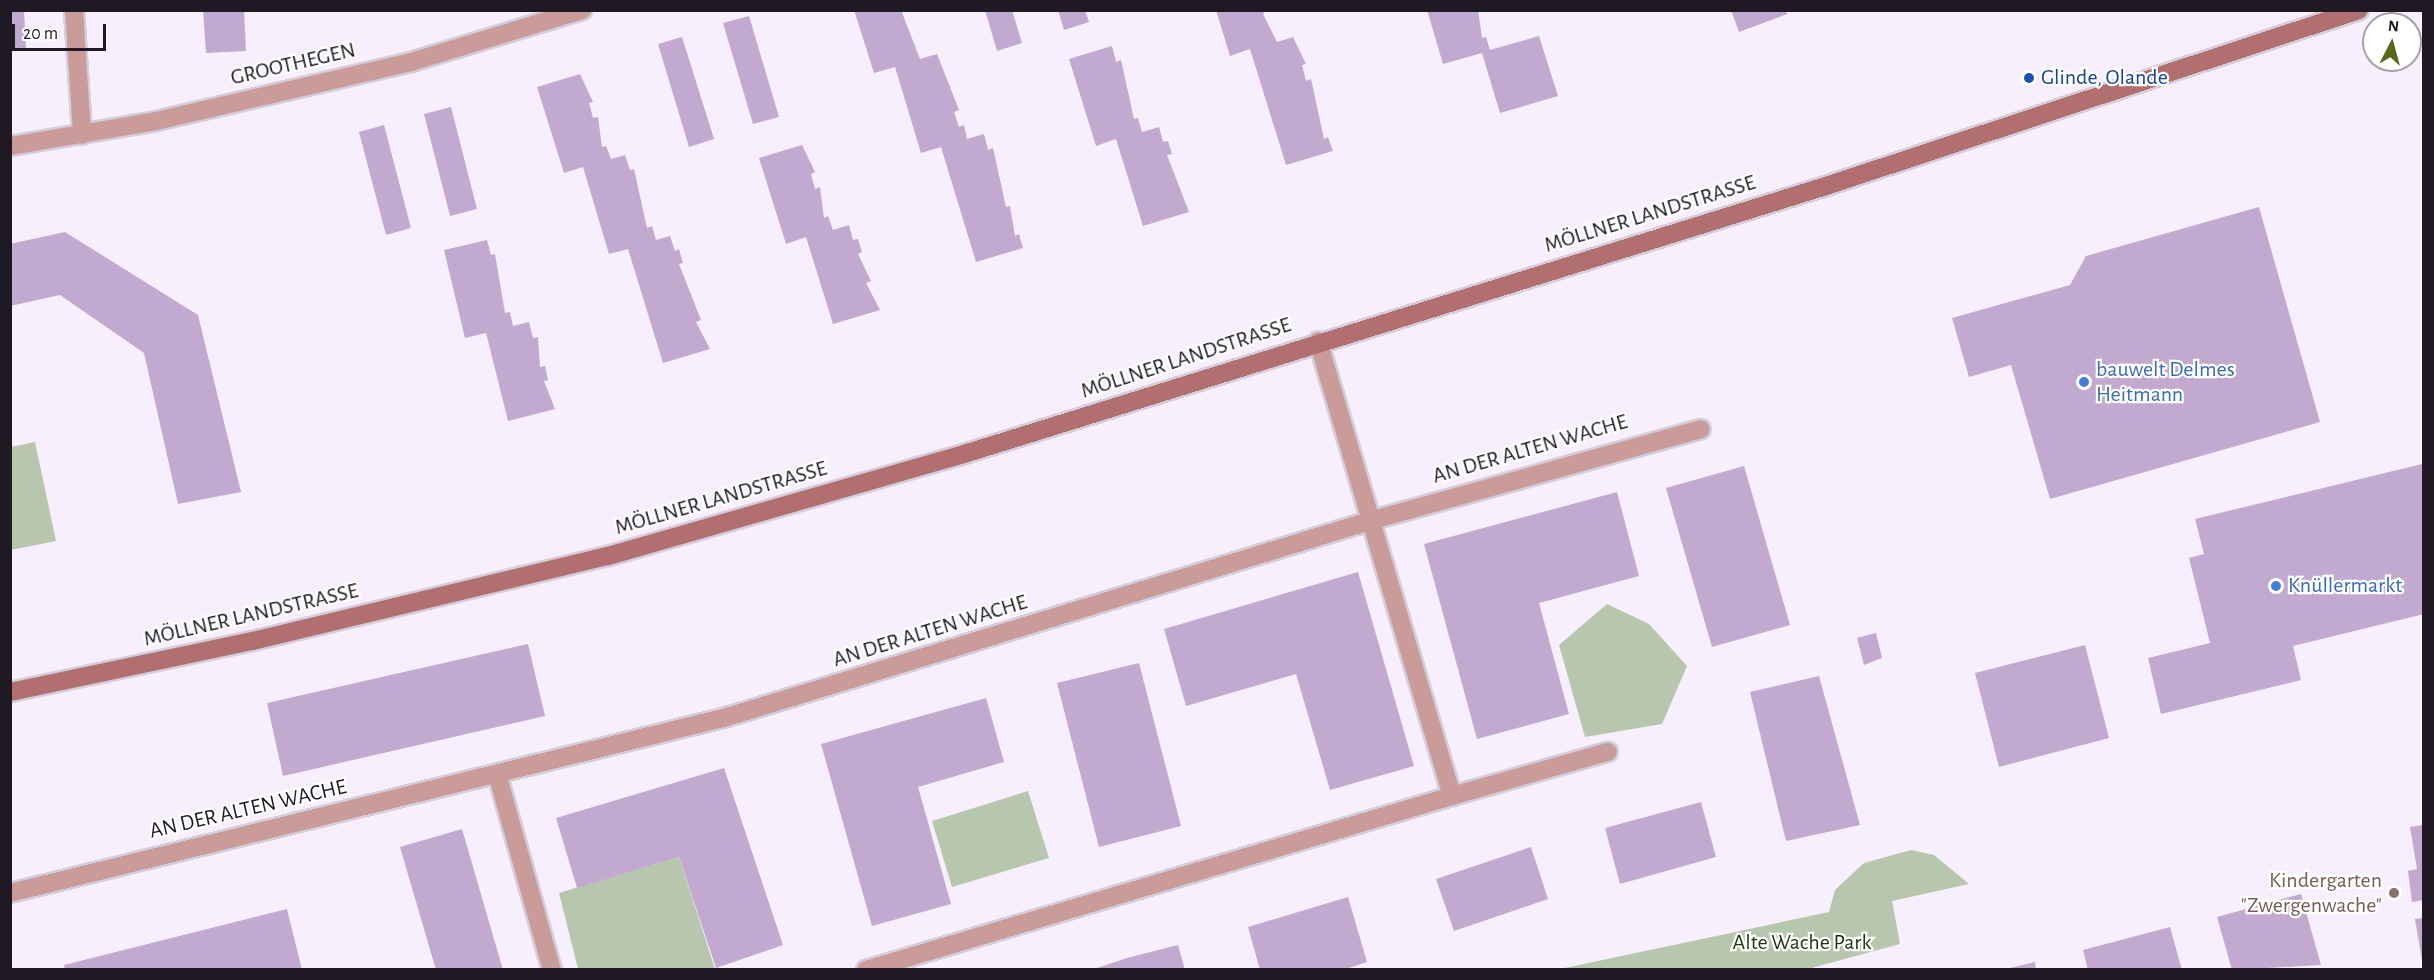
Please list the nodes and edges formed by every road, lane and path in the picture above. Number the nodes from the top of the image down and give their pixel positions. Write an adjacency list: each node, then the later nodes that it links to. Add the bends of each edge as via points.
1 (74, 10): 4 (street)
2 (582, 10): 4 (street, GROOTHEGEN, via 411,62)
3 (2359, 10): 6 (main road, MÖLLNER LANDSTRASSE, via 1829,185)
4 (82, 135): 5 (street, GROOTHEGEN)
5 (10, 146)
6 (1318, 341): 8 (street); 9 (main road, MÖLLNER LANDSTRASSE, via 964,454 608,556 253,641)
7 (1701, 429): 8 (street, AN DER ALTEN WACHE)
8 (1373, 520): 11 (street, AN DER ALTEN WACHE, via 766,705); 12 (street)
9 (10, 692)
10 (1608, 752): 12 (street)
11 (498, 777): 13 (street, AN DER ALTEN WACHE, via 207,841); 14 (street)
12 (1452, 796): 15 (street)
13 (10, 893)
14 (552, 969)
15 (866, 969)

